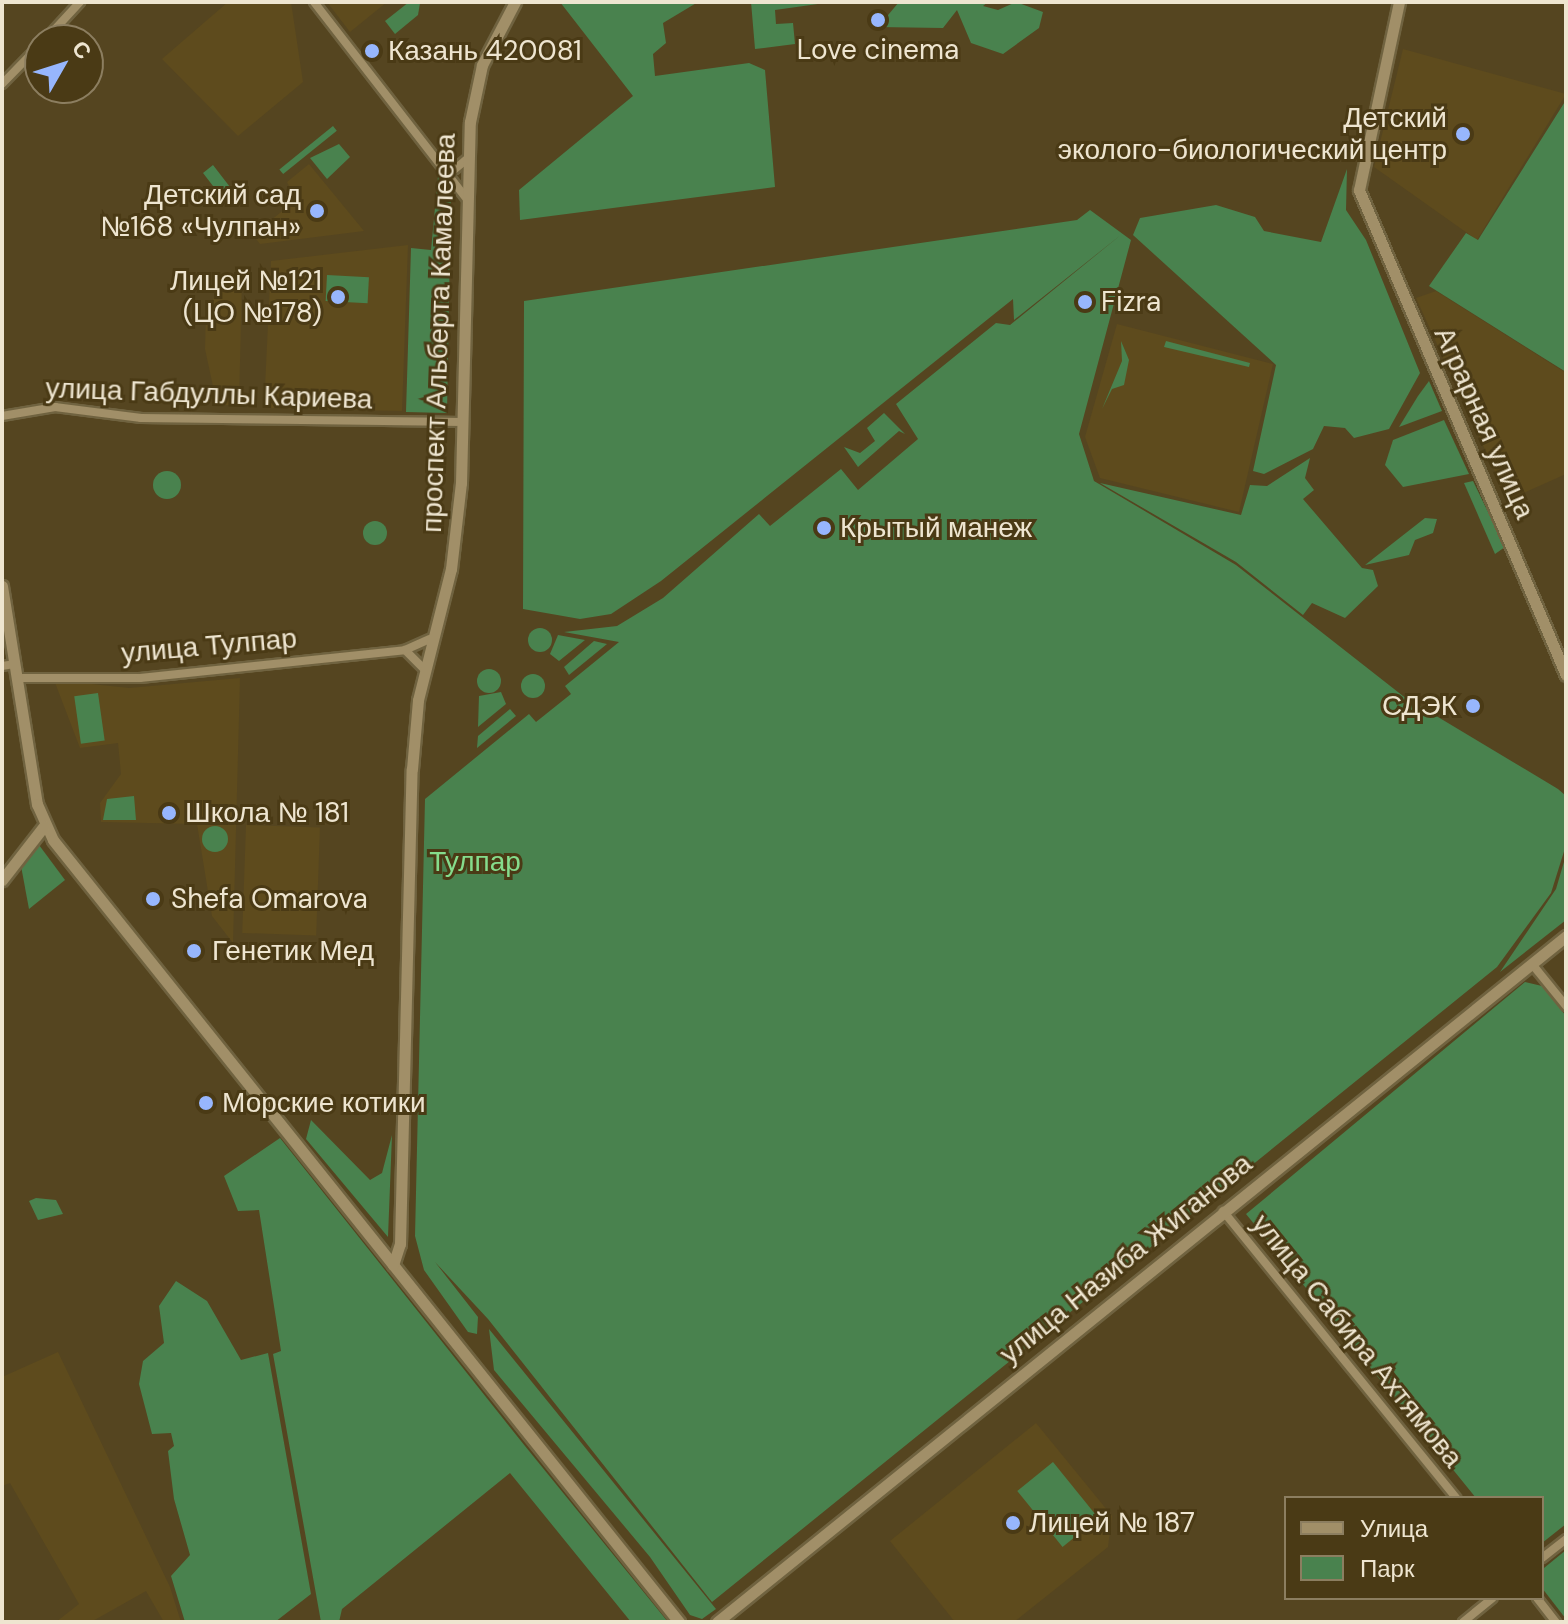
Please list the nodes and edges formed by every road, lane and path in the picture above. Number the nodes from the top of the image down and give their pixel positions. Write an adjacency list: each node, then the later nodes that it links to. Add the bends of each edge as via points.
1 (80, 2): 5 (street)
2 (314, 2): 8 (street)
3 (515, 2): 9 (main road, проспект Альберта Камалеева, via 482,65)
4 (1399, 2): 18 (main road, Аграрная улица, via 1359,190)
5 (60, 24)
6 (24, 61): 7 (street)
7 (2, 84)
8 (437, 158): 9 (street, via 452,170); 10 (street)
9 (468, 158): 10 (main road, проспект Альберта Камалеева)
10 (467, 199): 12 (main road, проспект Альберта Камалеева)
11 (2, 416): 12 (street, улица Габдуллы Кариева, via 55,407 139,418)
12 (463, 422): 14 (main road, проспект Альберта Камалеева, via 458,533)
13 (2, 586): 16 (main road)
14 (430, 639): 15 (street, улица Тулпар); 17 (main road, проспект Альберта Камалеева)
15 (405, 650): 17 (street); 19 (street, улица Тулпар, via 140,678 73,672)
16 (8, 665): 19 (main road)
17 (424, 669): 26 (main road, проспект Альберта Камалеева, via 412,769 400,1244)
18 (1566, 675)
19 (17, 678): 20 (main road)
20 (44, 826): 21 (main road); 26 (main road)
21 (2, 880)
22 (1566, 936): 23 (main road, улица Назиба Жиганова)
23 (1532, 964): 24 (street); 25 (main road, улица Назиба Жиганова)
24 (1566, 1006)
25 (1223, 1211): 27 (street, улица Сабира Ахтямова); 33 (main road, улица Назиба Жиганова)
26 (393, 1265): 32 (main road)
27 (1454, 1496)
28 (1566, 1539): 29 (street)
29 (1544, 1556)
30 (1490, 1600): 34 (street)
31 (1539, 1600): 35 (street)
32 (679, 1622)
33 (717, 1622)
34 (1463, 1622)
35 (1556, 1622)

